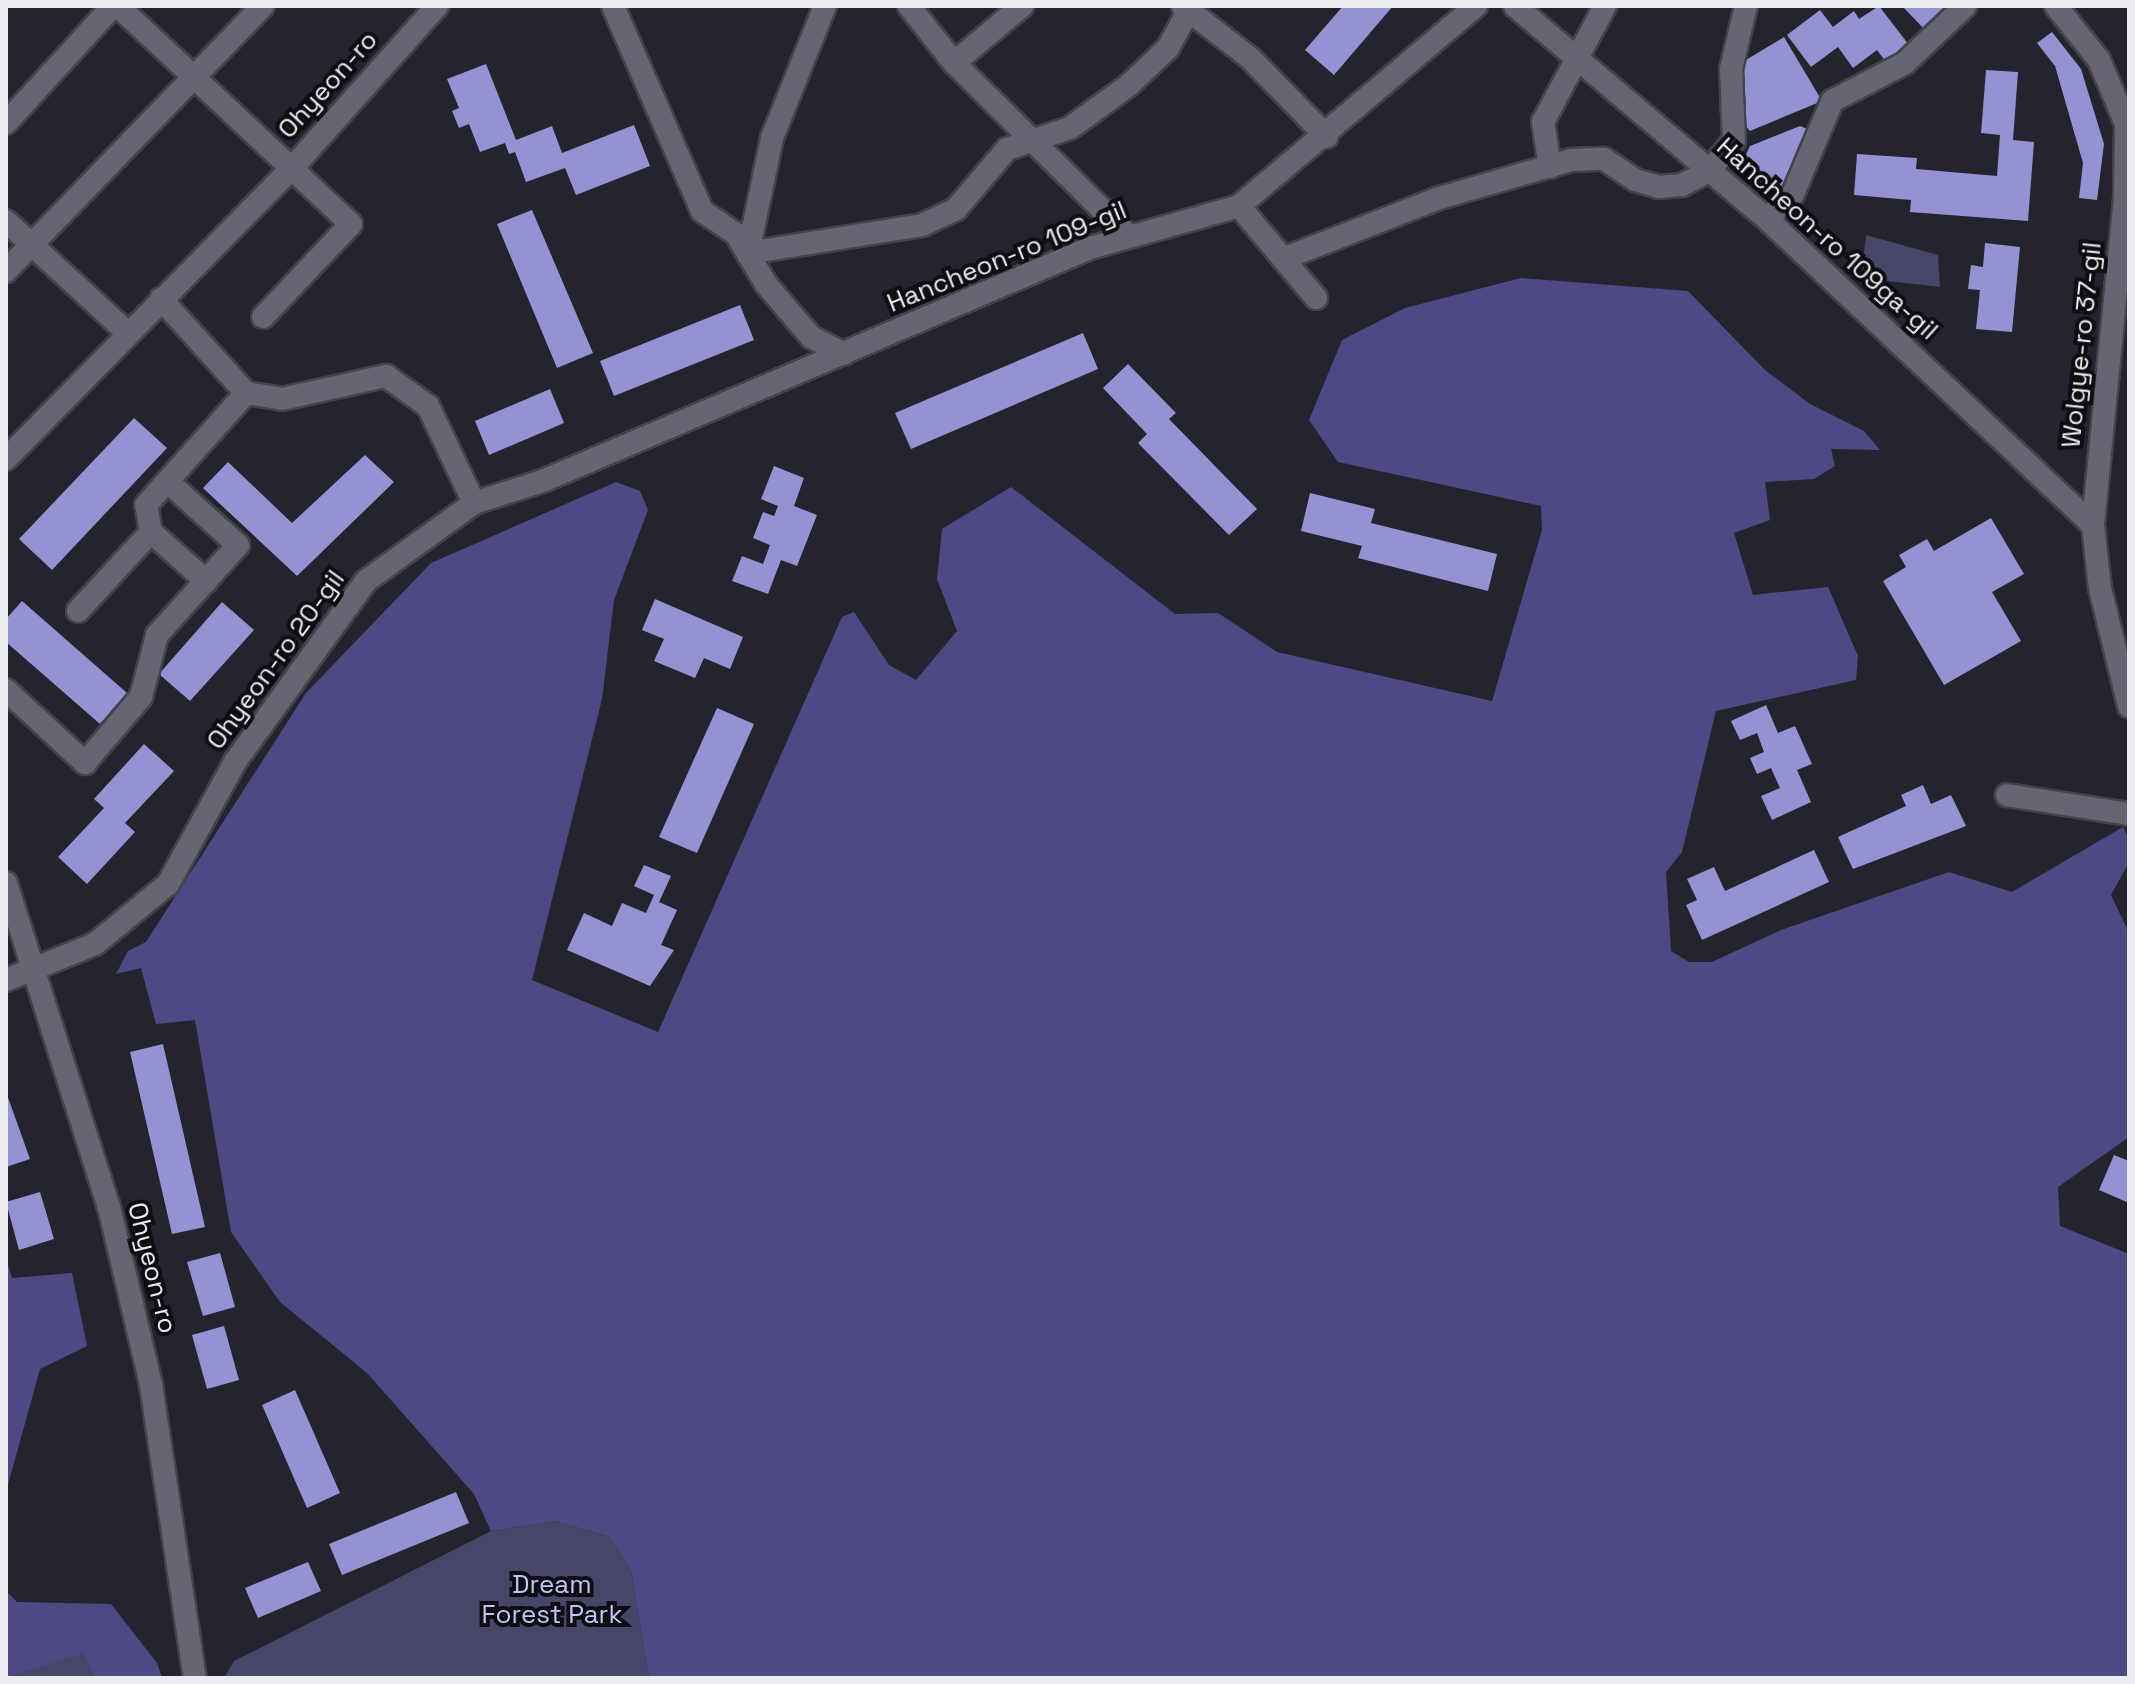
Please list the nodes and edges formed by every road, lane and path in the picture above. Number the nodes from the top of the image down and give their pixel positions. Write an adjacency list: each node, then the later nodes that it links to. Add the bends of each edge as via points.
1 (116, 6): 17 (street); 18 (street)
2 (263, 6): 17 (street)
3 (436, 6): 21 (street, Ohyeon-ro)
4 (613, 6): 29 (street, via 702,211 736,234)
5 (825, 6): 29 (street, via 772,138)
6 (909, 6): 16 (street)
7 (1022, 6): 16 (street)
8 (1476, 6): 19 (street, Hancheon-ro 109-gil)
9 (1515, 6): 15 (street, Hancheon-ro 109ga-gil)
10 (1605, 6): 15 (street)
11 (1746, 6): 23 (street, via 1730,80 1734,140)
12 (1965, 6): 25 (street, via 1905,63 1832,101 1793,194)
13 (2056, 6): 41 (street, Wolgye-ro 37-gil, via 2099,60 2120,103 2127,145)
14 (1186, 8): 19 (street, via 1250,58); 20 (street, via 1168,48 1129,85 1070,128)
15 (1576, 57): 22 (street, via 1541,127); 23 (street, Hancheon-ro 109ga-gil)
16 (954, 63): 20 (street)
17 (196, 77): 21 (street); 28 (street)
18 (6, 123)
19 (1327, 137): 24 (street, Hancheon-ro 109-gil)
20 (1031, 138): 27 (street); 29 (street, via 987,167 956,209 922,225)
21 (294, 166): 33 (street, Ohyeon-ro); 34 (street, Ohyeon-ro, via 351,224)
22 (1550, 167): 23 (street, via 1604,159 1659,187 1682,185); 30 (street, via 1436,199)
23 (1710, 170): 25 (street, Hancheon-ro 109ga-gil)
24 (1239, 206): 27 (street, Hancheon-ro 109-gil); 30 (street)
25 (1767, 219): 41 (street, Hancheon-ro 109ga-gil)
26 (6, 221): 28 (street)
27 (1129, 236): 36 (street, Hancheon-ro 109-gil)
28 (33, 247): 31 (street); 35 (street)
29 (748, 253): 36 (street, via 811,337)
30 (1285, 258): 32 (street)
31 (6, 271)
32 (1316, 298)
33 (161, 299): 35 (street, Ohyeon-ro); 37 (street)
34 (263, 317)
35 (128, 333): 38 (street, Ohyeon-ro)
36 (844, 354): 40 (street, Ohyeon-ro 20-gil, via 545,480)
37 (246, 393): 39 (street); 40 (street, via 282,399 386,376 428,406)
38 (6, 459)
39 (168, 482): 42 (street, via 146,505); 43 (street, via 238,545)
40 (474, 503): 50 (street, Ohyeon-ro 20-gil, via 366,581 235,762 168,884 95,944)
41 (2093, 525): 46 (street, Wolgye-ro 37-gil, via 2100,588)
42 (151, 532): 43 (street); 44 (street)
43 (206, 581): 45 (street, via 157,635 141,697 85,763)
44 (78, 611)
45 (6, 690)
46 (2129, 706)
47 (2007, 795): 48 (street)
48 (2129, 814)
49 (6, 883): 50 (street, Ohyeon-ro)
50 (32, 974): 51 (street, Ohyeon-ro 20-gil); 52 (street, Ohyeon-ro, via 109,1207 147,1371)
51 (6, 980)
52 (195, 1678)

